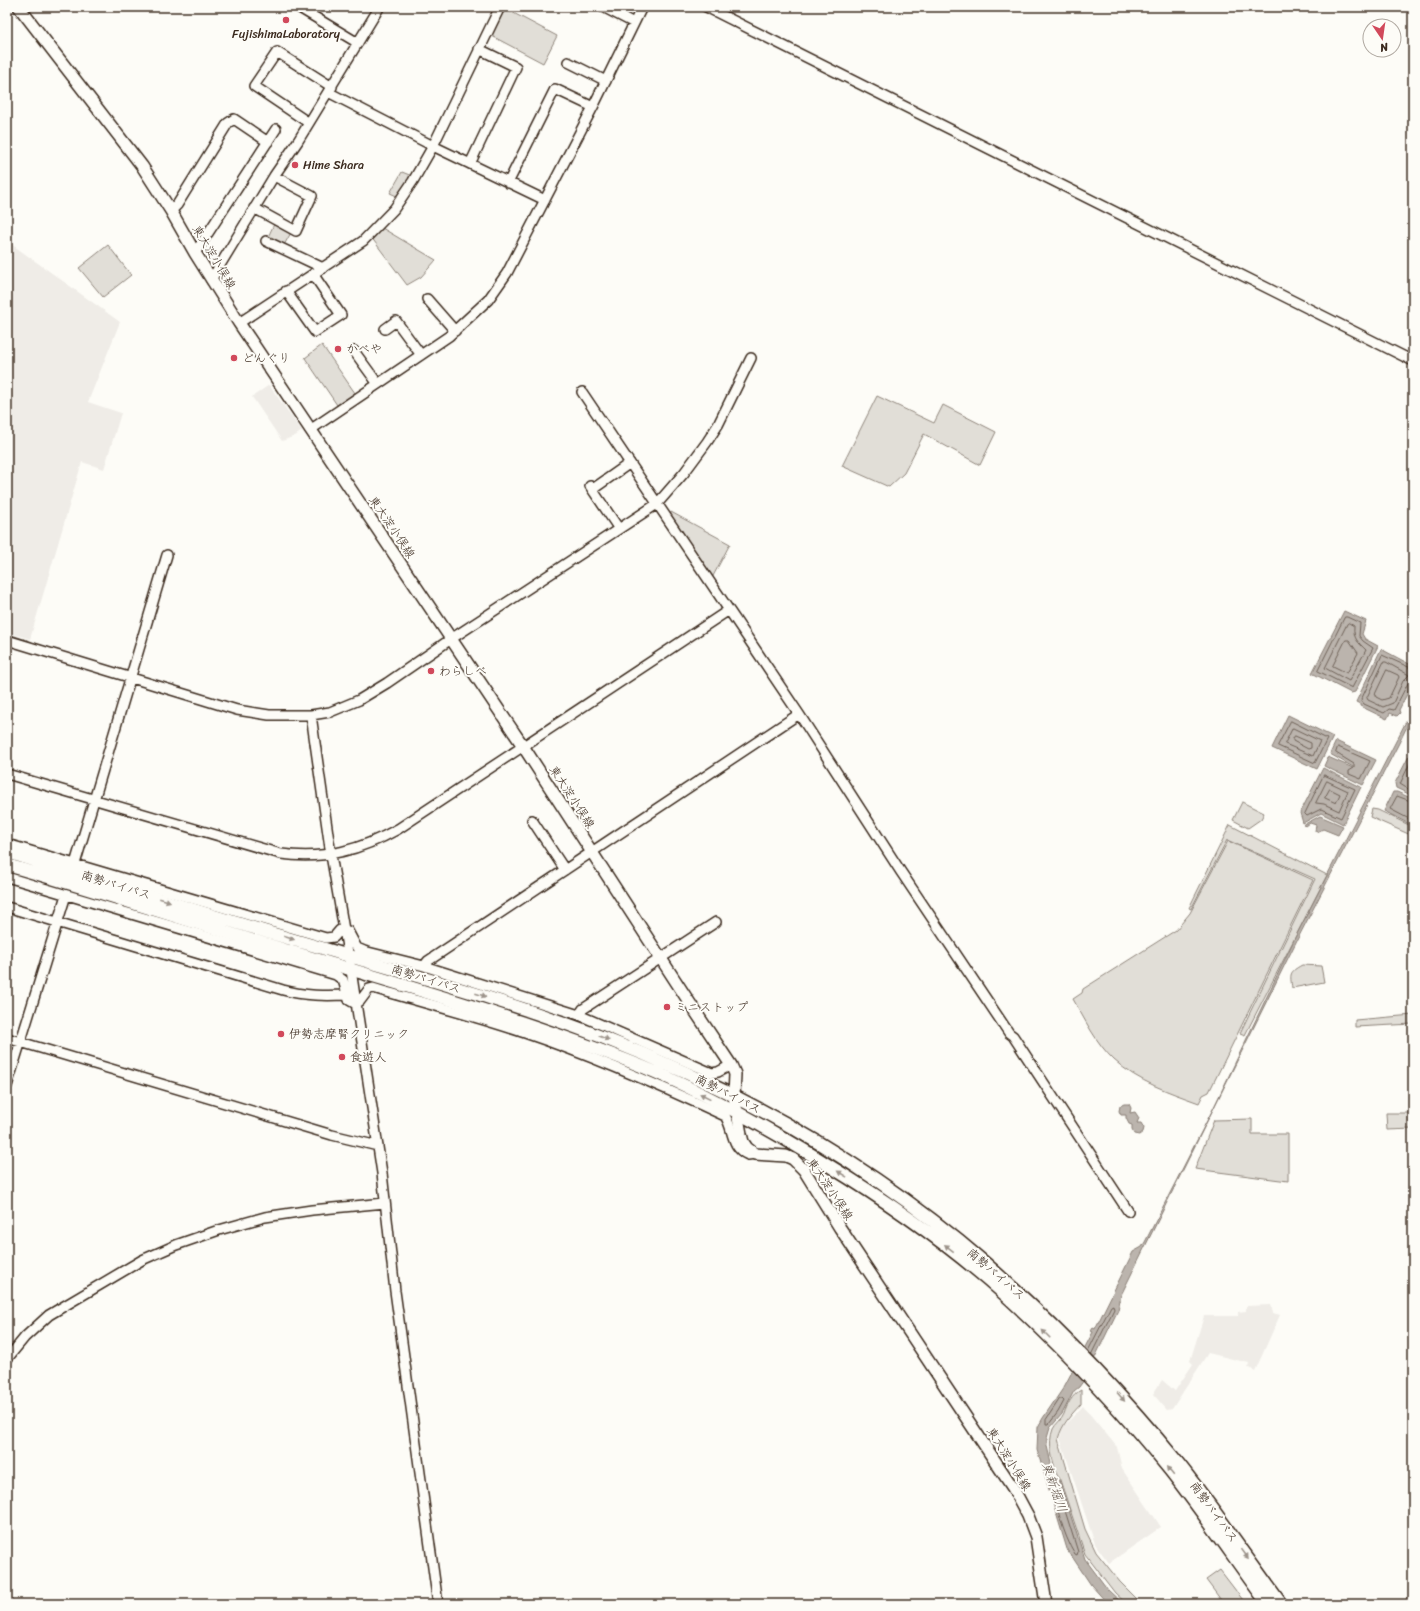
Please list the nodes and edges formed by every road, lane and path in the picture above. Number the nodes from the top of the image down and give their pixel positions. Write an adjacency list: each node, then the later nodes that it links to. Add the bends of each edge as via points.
1 (19, 7): 24 (main road, 東大淀小俣線, via 142,166)
2 (298, 7): 9 (street)
3 (378, 7): 9 (street)
4 (500, 7): 10 (street)
5 (603, 7): 8 (street)
6 (642, 7): 8 (street)
7 (706, 7): 38 (street)
8 (634, 23): 12 (street)
9 (358, 43): 13 (street)
10 (479, 49): 18 (street); 19 (street, via 516,68)
11 (568, 62): 12 (street)
12 (606, 81): 14 (street)
13 (330, 89): 15 (street); 15 (street, via 277,52 254,86); 18 (street)
14 (593, 107): 21 (street, via 555,89); 22 (street)
15 (309, 123): 20 (street)
16 (276, 129): 17 (street)
17 (268, 142): 24 (street, via 234,119 228,123 177,205); 26 (street)
18 (433, 146): 19 (street); 27 (street, via 394,209 363,241)
19 (470, 164): 21 (street)
20 (274, 176): 23 (street); 23 (street, via 312,196 296,231)
21 (508, 183): 22 (street)
22 (545, 200): 34 (street, via 497,288 482,307)
23 (254, 208): 29 (street)
24 (171, 210): 26 (main road, 東大淀小俣線)
25 (266, 241): 27 (street)
26 (195, 253): 29 (main road, 東大淀小俣線)
27 (323, 268): 28 (street)
28 (313, 274): 30 (street); 30 (street, via 341,315 315,332)
29 (211, 280): 32 (main road, 東大淀小俣線)
30 (286, 292): 32 (street)
31 (427, 300): 34 (street)
32 (239, 323): 41 (main road, 東大淀小俣線)
33 (385, 329): 36 (street, via 396,321)
34 (456, 331): 36 (street)
35 (354, 351): 39 (street)
36 (421, 355): 39 (street)
37 (752, 358): 43 (street, via 707,442)
38 (1413, 361)
39 (378, 384): 41 (street)
40 (582, 392): 42 (street)
41 (310, 430): 47 (main road, 東大淀小俣線)
42 (630, 463): 43 (street); 44 (street, via 592,488)
43 (657, 504): 44 (street); 46 (street)
44 (619, 529): 47 (street)
45 (166, 555): 49 (street)
46 (729, 610): 50 (street); 52 (street)
47 (450, 639): 51 (street, via 387,684 359,700 330,712); 52 (main road, 東大淀小俣線)
48 (7, 640): 49 (street)
49 (130, 678): 51 (street, via 238,710 269,715); 54 (street)
50 (799, 714): 58 (street); 85 (street, via 905,878 1009,1033 1014,1036)
51 (311, 715): 59 (street)
52 (523, 746): 58 (main road, 東大淀小俣線); 59 (street, via 377,841)
53 (7, 774): 54 (street)
54 (94, 800): 59 (street, via 281,854 310,857); 60 (street)
55 (532, 820): 62 (street)
56 (7, 844): 60 (street)
57 (7, 852): 69 (highway, 南勢バイパス, one-way to 69)
58 (592, 853): 62 (street); 70 (main road, 東大淀小俣線)
59 (331, 855): 68 (street)
60 (76, 864): 68 (street, via 326,938 334,937)
61 (7, 865): 72 (highway, 南勢バイパス)
62 (565, 870): 71 (street, via 428,960)
63 (7, 877): 64 (street)
64 (66, 895): 66 (street); 73 (street, via 336,975 346,985)
65 (7, 907): 66 (street)
66 (57, 922): 73 (street, via 283,990 320,996); 77 (street)
67 (716, 922): 70 (street)
68 (343, 930): 69 (street); 71 (street, via 348,931 357,948)
69 (348, 956): 72 (street); 80 (highway, 南勢バイパス, one-way to 80, via 514,1006 589,1032 637,1051)
70 (661, 959): 75 (street, via 583,1009); 78 (main road, 東大淀小俣線)
71 (424, 966): 75 (street)
72 (351, 970): 74 (street); 81 (highway, 南勢バイパス, one-way to 72, via 641,1067 592,1048 517,1021)
73 (347, 995): 74 (street, via 349,1000)
74 (356, 1004): 82 (street); 83 (street, via 369,989 373,988 565,1047 650,1081 725,1116 738,1148 748,1155)
75 (579, 1015): 78 (street, via 712,1073)
76 (7, 1038): 77 (street)
77 (20, 1042): 79 (street); 82 (street, via 332,1135)
78 (731, 1065): 80 (main road, 東大淀小俣線, via 735,1074)
79 (7, 1086)
80 (734, 1096): 81 (main road, 東大淀小俣線); 86 (highway, 南勢バイパス, via 820,1144 909,1204 986,1264 1049,1322)
81 (737, 1112): 83 (main road, 東大淀小俣線, via 743,1142); 86 (highway, 南勢バイパス, one-way to 81, via 966,1262 878,1195)
82 (378, 1146): 84 (street)
83 (755, 1154): 90 (main road, 東大淀小俣線, via 786,1156 804,1170 1013,1488 1036,1537)
84 (385, 1203): 87 (street, via 265,1217 176,1245 142,1260 49,1315 25,1337); 89 (street)
85 (1128, 1211)
86 (1076, 1356): 88 (highway, 南勢バイパス)
87 (7, 1359)
88 (1092, 1373): 91 (highway, 南勢バイパス, one-way to 88, via 1171,1472 1113,1403); 92 (highway, 南勢バイパス, one-way to 92, via 1120,1395 1180,1465)
89 (438, 1604)
90 (1046, 1604)
91 (1268, 1604)
92 (1281, 1604)

